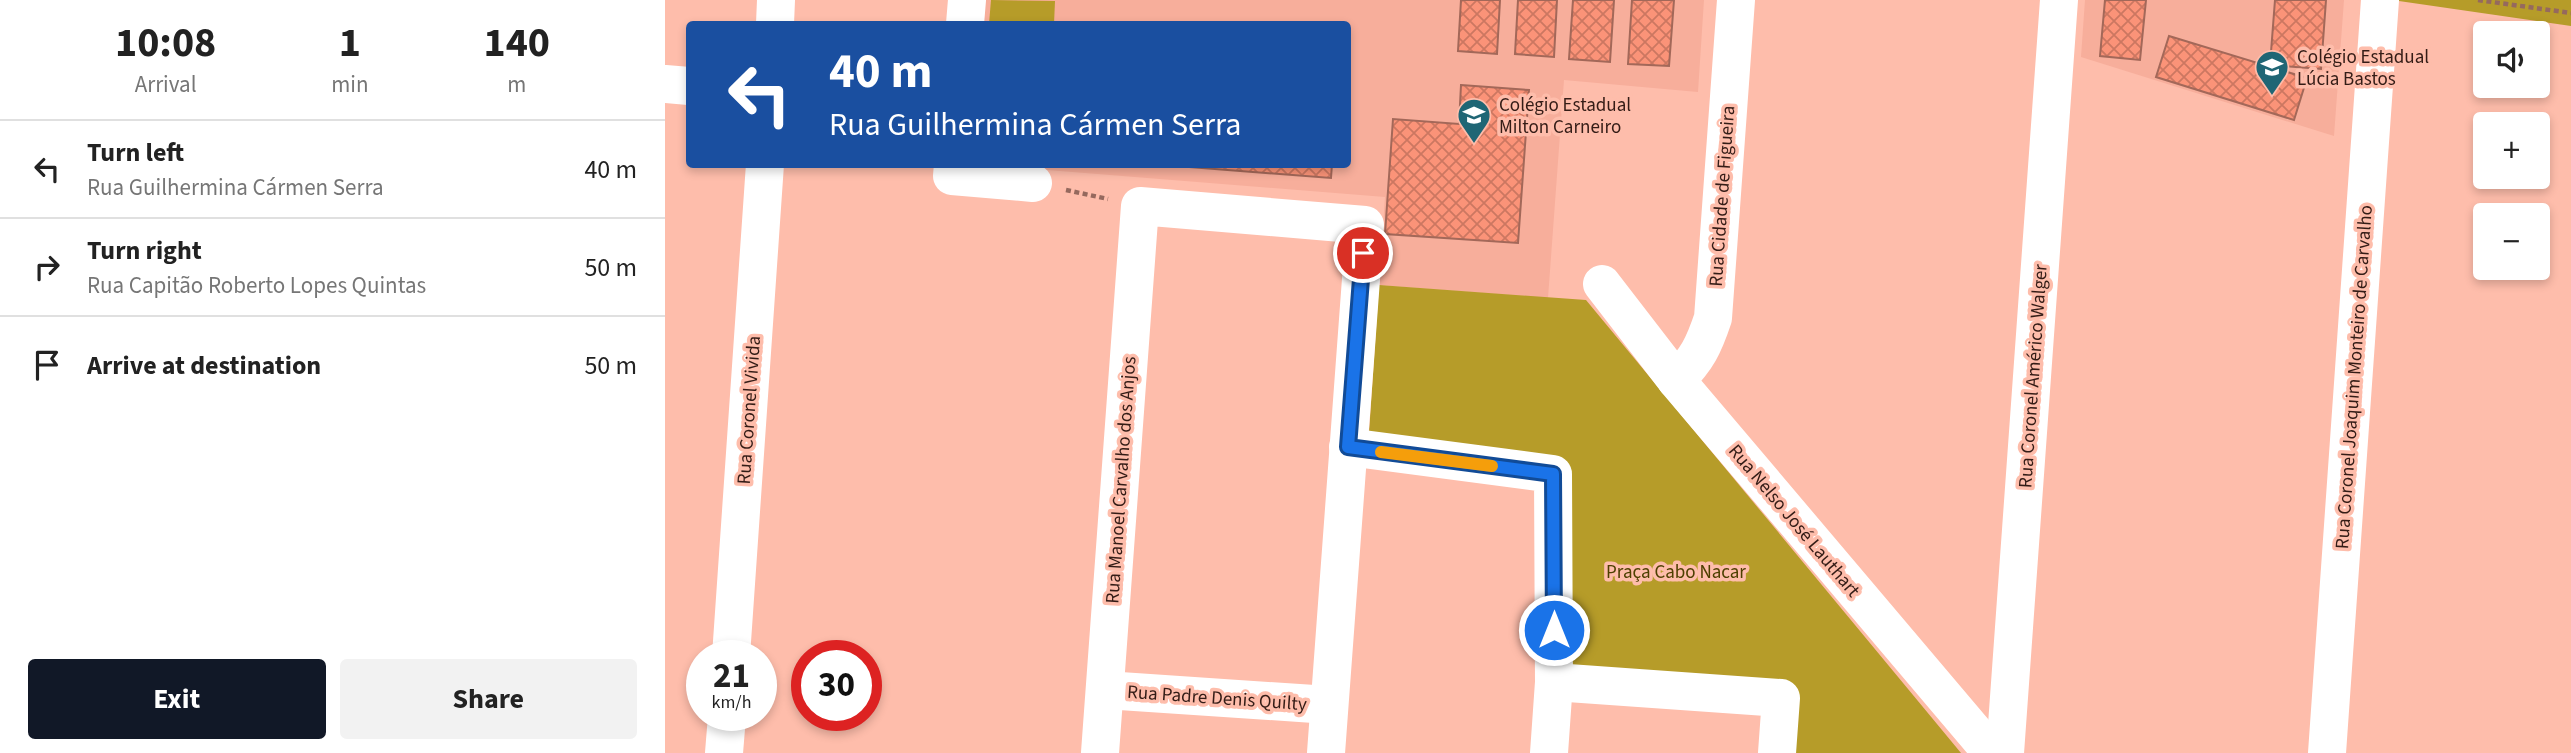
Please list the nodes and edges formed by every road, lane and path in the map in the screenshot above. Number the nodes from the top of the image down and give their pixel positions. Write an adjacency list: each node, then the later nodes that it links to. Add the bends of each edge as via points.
1 (776, 0): 8 (street)
2 (967, 0): 9 (street)
3 (1736, 0): 17 (street, Rua Cidade de Figueira, via 1713,318 1693,364)
4 (2059, 0): 30 (street, Rua Coronel Américo Walger)
5 (2380, 0): 31 (street, Rua Coronel Joaquim Monteiro de Carvalho)
6 (2478, 0): 7 (path)
7 (2571, 13)
8 (775, 21)
9 (965, 21)
10 (665, 84): 11 (street)
11 (686, 86)
12 (765, 168): 19 (street, Rua Coronel Vivida)
13 (953, 170): 14 (street)
14 (1033, 183): 15 (path)
15 (1140, 206): 18 (street, via 1365,225); 21 (street, Rua Manoel Carvalho dos Anjos)
16 (1602, 284): 17 (street, Rua Nelso José Lauthart)
17 (1676, 380): 29 (street, Rua Nelso José Lauthart)
18 (1348, 447): 20 (street, via 1553,474); 22 (street)
19 (732, 640)
20 (1554, 682): 27 (street); 28 (street, via 1781,698)
21 (1105, 690): 22 (street, Rua Padre Denis Quilty); 25 (street, Rua Manoel Carvalho dos Anjos)
22 (1329, 705): 26 (street)
23 (725, 731): 24 (street)
24 (724, 753)
25 (1100, 753)
26 (1326, 753)
27 (1549, 753)
28 (1777, 753)
29 (1992, 753)
30 (2005, 753)
31 (2327, 753)

